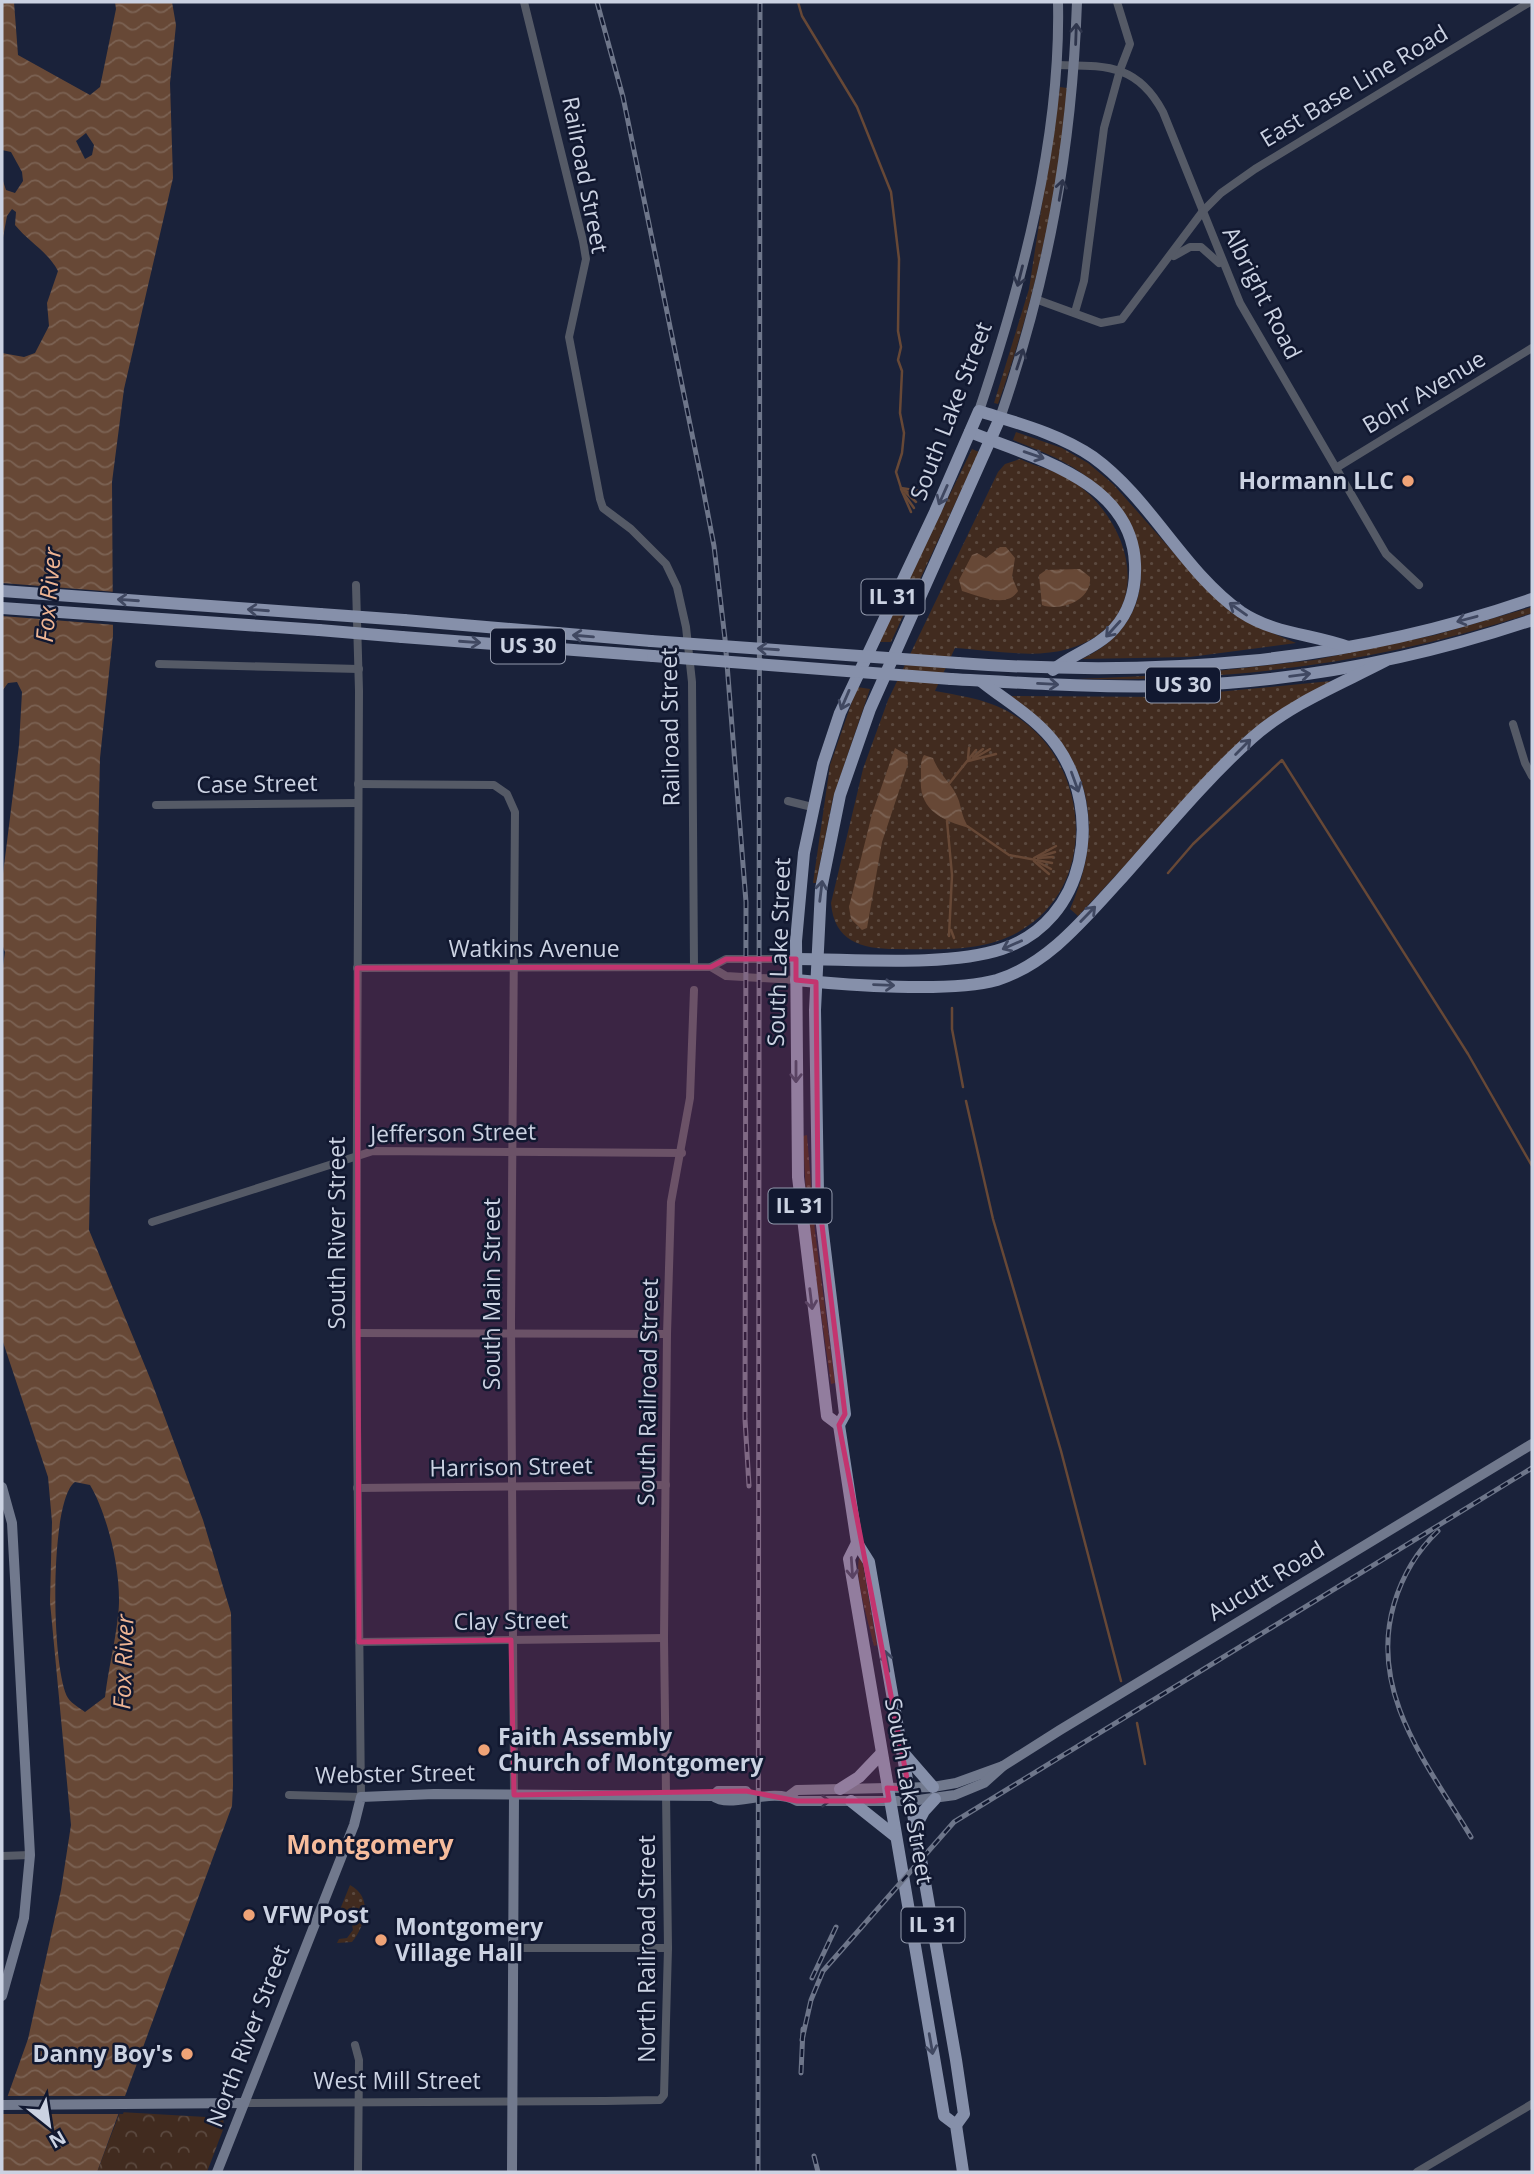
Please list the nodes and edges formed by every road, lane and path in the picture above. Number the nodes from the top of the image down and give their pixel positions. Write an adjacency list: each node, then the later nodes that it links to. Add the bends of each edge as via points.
1 (524, 2): 41 (street, Railroad Street, via 586,259 569,337 600,499 603,508 666,564 677,587 686,627 692,682)
2 (1058, 2): 6 (street, IL 31)
3 (1077, 2): 7 (street, IL 31, one-way to 3)
4 (1117, 2): 8 (street, via 1130,38)
5 (1530, 2): 9 (street, East Base Line Road, via 1255,169)
6 (1056, 65): 7 (street, Albright Road); 15 (street, South Lake Street / IL 31, one-way to 15, via 1037,200 1013,303)
7 (1075, 65): 8 (street, Albright Road); 12 (street, IL 31, one-way to 7, via 1062,184)
8 (1120, 70): 9 (street, Albright Road, via 1143,83 1157,100); 13 (street, via 1104,128 1084,281)
9 (1203, 211): 10 (street, East Base Line Road); 11 (street, Albright Road)
10 (1166, 262): 11 (street, via 1181,251 1201,247); 13 (street, East Base Line Road, via 1132,309 1116,322 1101,323)
11 (1224, 269): 19 (street, Albright Road)
12 (1038, 300): 13 (street); 16 (street, South Lake Street / IL 31, one-way to 12)
13 (1075, 312)
14 (1532, 348): 19 (street, Bohr Avenue)
15 (979, 411): 16 (main road); 17 (main road, South Lake Street / IL 31)
16 (1000, 418): 18 (main road, South Lake Street / IL 31); 26 (main road, one-way to 16, via 1283,631 1243,613 1219,593 1107,468 1066,442)
17 (970, 432): 18 (main road); 38 (main road, South Lake Street / IL 31, one-way to 38, via 846,697)
18 (992, 441): 30 (main road, one-way to 30, via 1052,462 1083,481 1119,518 1135,557 1134,589 1123,618 1101,641); 40 (main road, South Lake Street / IL 31, one-way to 18, via 826,857 852,759 899,639)
19 (1336, 468): 21 (street, Albright Road, via 1386,554)
20 (356, 585): 29 (street, South River Street)
21 (1419, 585)
22 (2, 591): 30 (main road, US 30, one-way to 22, bridge)
23 (1532, 599): 26 (main road, US 30, one-way to 26, via 1412,635)
24 (2, 608): 31 (main road, US 30, one-way to 31, bridge)
25 (1532, 620): 27 (main road, US 30)
26 (1348, 647): 30 (main road, US 30, via 1214,666)
27 (1385, 661): 31 (main road, US 30, one-way to 27, via 1174,686 1265,679); 46 (main road, one-way to 27, via 984,983 1040,959 1085,918 1253,737 1294,709)
28 (159, 664): 29 (street)
29 (359, 669): 34 (street, South River Street)
30 (1052, 670)
31 (980, 681): 40 (main road, one-way to 40, via 1038,725 1056,744 1073,775 1083,808 1084,838 1077,872 1060,906 1029,937 983,955)
32 (1513, 724): 33 (street)
33 (1532, 776)
34 (358, 784): 36 (street, South River Street); 44 (street, South Main Street, via 494,785 507,794 515,812)
35 (788, 802): 38 (street)
36 (358, 803): 37 (street, Case Street); 43 (street, South River Street)
37 (156, 805)
38 (812, 807): 39 (main road, South Lake Street / IL 31, via 800,878)
39 (796, 960): 40 (main road); 42 (street, Watkins Avenue, via 726,959); 45 (main road, South Lake Street / IL 31)
40 (817, 960): 46 (main road, South Lake Street / IL 31)
41 (694, 967): 42 (street, Watkins Avenue); 44 (street, Watkins Avenue)
42 (711, 967): 45 (street, Watkins Avenue, via 726,976)
43 (357, 968): 44 (street, Watkins Avenue); 50 (street, South River Street)
44 (511, 969): 48 (street, South Main Street)
45 (796, 979): 46 (main road); 55 (main road, South Lake Street / IL 31, one-way to 55, via 801,1222 827,1416)
46 (816, 982): 55 (main road, South Lake Street / IL 31, via 818,1192 845,1414)
47 (694, 990): 49 (street, South Railroad Street, via 690,1098)
48 (511, 1151): 49 (street, Jefferson Street); 50 (street, Jefferson Street, via 373,1151); 53 (street, South Main Street)
49 (682, 1153): 54 (street, South Railroad Street, via 671,1202)
50 (357, 1155): 51 (street, Jefferson Street); 52 (street, South River Street)
51 (152, 1222)
52 (356, 1334): 53 (street); 60 (street, South River Street)
53 (511, 1334): 54 (street); 59 (street, South Main Street)
54 (667, 1334): 57 (street, South Railroad Street)
55 (839, 1425): 61 (main road, South Lake Street / IL 31)
56 (1532, 1444): 67 (street, Aucutt Road)
57 (666, 1485): 59 (street, Harrison Street); 62 (street, South Railroad Street)
58 (2, 1487): 80 (street, via 12,1523)
59 (511, 1487): 60 (street, Harrison Street); 63 (street, South Main Street)
60 (357, 1488): 64 (street, South River Street)
61 (857, 1543): 65 (main road, South Lake Street / IL 31, one-way to 61, via 869,1562); 66 (main road, South Lake Street / IL 31, one-way to 66, via 849,1559)
62 (664, 1638): 63 (street, Clay Street); 74 (street, South Railroad Street)
63 (511, 1640): 64 (street, Clay Street); 71 (street, South Main Street)
64 (359, 1642): 75 (street, South River Street)
65 (903, 1752): 69 (main road); 72 (main road, South Lake Street / IL 31)
66 (881, 1754): 68 (main road, via 859,1777); 70 (main road, South Lake Street / IL 31)
67 (1022, 1754): 69 (street, Webster Street)
68 (839, 1789): 70 (street, Webster Street); 76 (street, Webster Street, via 797,1790)
69 (934, 1793): 72 (street, Webster Street); 78 (main road)
70 (888, 1794): 72 (street, Webster Street); 77 (street, Webster Street); 79 (main road, South Lake Street / IL 31)
71 (514, 1795): 74 (street, Webster Street); 75 (street, Webster Street); 82 (street)
72 (910, 1795): 78 (main road, South Lake Street / IL 31)
73 (289, 1796): 75 (street, Webster Street)
74 (666, 1796): 76 (street, Webster Street, via 746,1791 750,1796); 83 (street, North Railroad Street)
75 (361, 1797): 89 (street, North River Street)
76 (789, 1797): 77 (street, Webster Street, one-way to 77)
77 (851, 1801): 79 (main road)
78 (915, 1826): 92 (main road, South Lake Street / IL 31, via 964,2114)
79 (895, 1836): 92 (main road, South Lake Street / IL 31, one-way to 92, via 944,2116)
80 (30, 1855): 81 (street); 84 (street, via 24,1918)
81 (2, 1856)
82 (514, 1948): 83 (street); 87 (street)
83 (668, 1948): 86 (street, North Railroad Street, via 666,2089)
84 (2, 1996)
85 (355, 2045): 88 (street)
86 (660, 2100): 87 (street, West Mill Street)
87 (511, 2101): 88 (street, West Mill Street); 95 (street)
88 (359, 2102): 89 (street, West Mill Street); 94 (street)
89 (244, 2103): 91 (street, West Mill Street); 93 (street, North River Street)
90 (1532, 2104): 97 (street)
91 (2, 2105)
92 (956, 2125): 96 (main road, South Lake Street / IL 31)
93 (218, 2172)
94 (358, 2172)
95 (512, 2172)
96 (963, 2172)
97 (1418, 2172)

